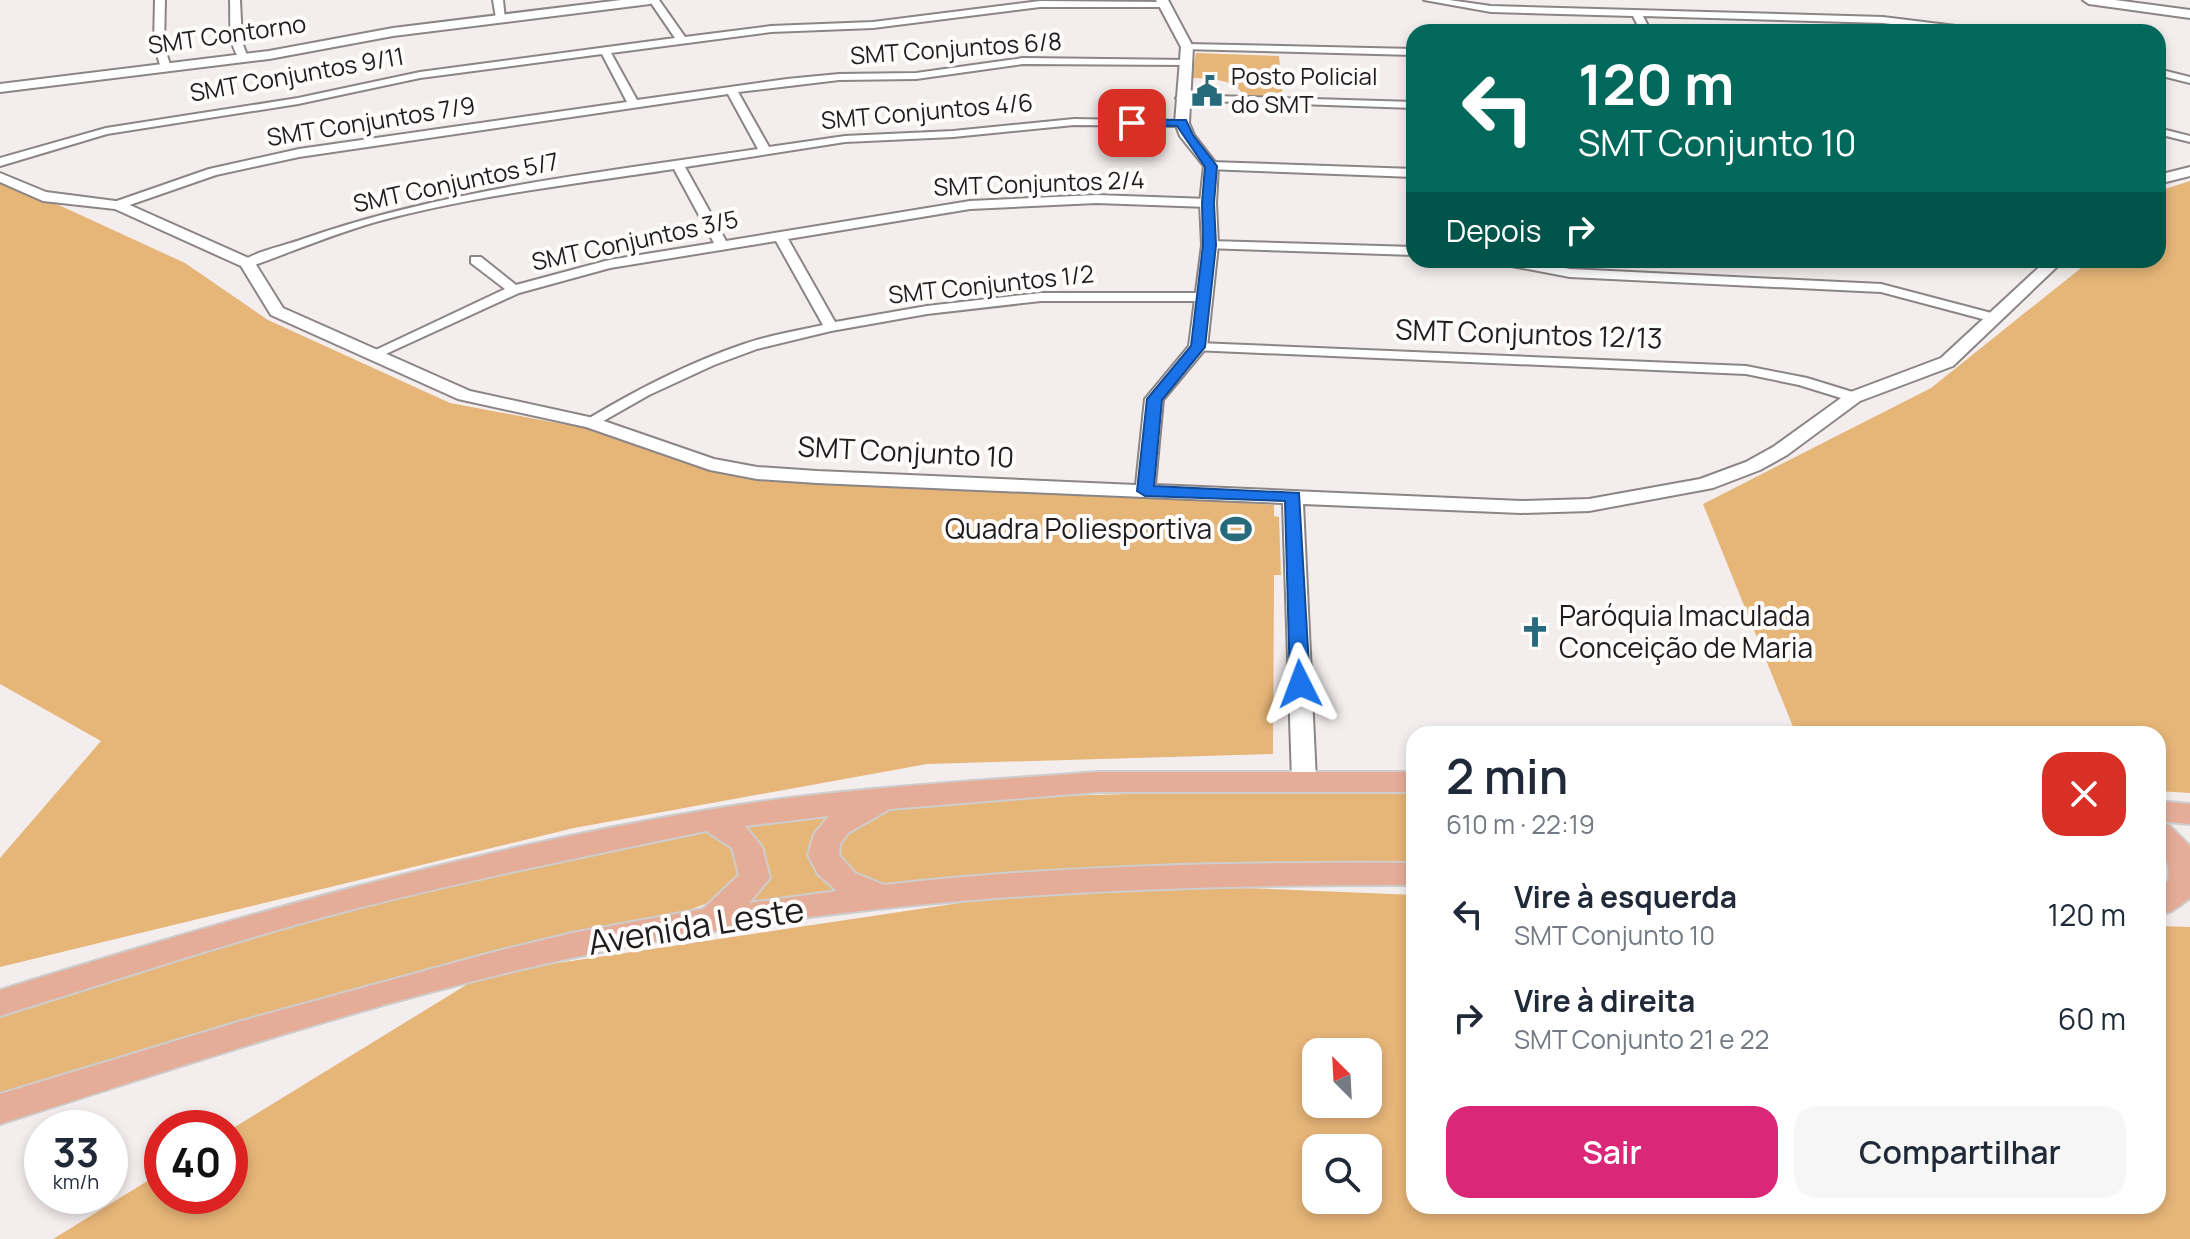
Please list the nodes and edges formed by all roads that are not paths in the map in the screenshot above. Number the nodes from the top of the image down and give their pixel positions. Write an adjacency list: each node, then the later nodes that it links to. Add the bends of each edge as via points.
1 (160, 0): 20 (street, via 159,45)
2 (235, 0): 19 (street)
3 (498, 0): 12 (street)
4 (652, 0): 12 (street, SMT Contorno); 15 (street)
5 (1429, 0): 9 (street, via 1491,9)
6 (1688, 0): 10 (street)
7 (2089, 0): 11 (street)
8 (1162, 2): 15 (street, SMT Conjuntos 9/11, via 1040,4); 18 (street)
9 (1636, 13): 10 (street); 13 (street)
10 (1696, 14): 14 (street)
11 (2190, 14)
12 (501, 18): 19 (street, SMT Contorno)
13 (1642, 24)
14 (1915, 24)
15 (682, 41): 16 (street, SMT Conjuntos 9/11)
16 (605, 51): 27 (street); 32 (street, SMT Conjuntos 9/11, via 420,75 298,101 106,131)
17 (1406, 52): 18 (street, SMT Conjuntos 6/8)
18 (1186, 54): 24 (street, SMT Conjuntos 6/8, via 1023,61 916,76 816,78); 25 (street)
19 (243, 58): 20 (street, SMT Contorno)
20 (166, 68): 23 (street, SMT Contorno)
21 (2166, 74): 22 (street)
22 (2190, 80)
23 (0, 88)
24 (731, 90): 27 (street, SMT Conjuntos 6/8); 31 (street)
25 (1182, 98): 26 (street); 28 (street)
26 (1406, 105)
27 (635, 106): 40 (street, SMT Conjuntos 7/9, via 299,153 213,172)
28 (1182, 123): 31 (street, SMT Conjuntos 4/6, via 1052,123 968,133 865,136); 34 (street)
29 (2166, 133): 30 (street)
30 (2190, 139)
31 (765, 151): 33 (street, SMT Conjuntos 4/6)
32 (0, 162)
33 (678, 165): 42 (street); 46 (street, SMT Conjuntos 5/7, via 423,207 372,219)
34 (1211, 166): 36 (street); 39 (street)
35 (2190, 171): 38 (street)
36 (1406, 173)
37 (0, 177): 40 (street, via 43,196)
38 (2166, 178)
39 (1208, 203): 41 (street, SMT Conjuntos 2/4, via 1096,199 970,205); 43 (street)
40 (118, 205): 46 (street)
41 (779, 235): 42 (street, SMT Conjuntos 3/5); 52 (street)
42 (721, 244): 49 (street, SMT Conjuntos 3/5, via 609,264)
43 (1210, 245): 44 (street); 50 (street)
44 (1406, 251)
45 (476, 260): 49 (street)
46 (247, 263): 54 (street, SMT Conjunto 10, via 277,311)
47 (1543, 268): 51 (street, via 1881,288)
48 (2047, 268): 51 (street)
49 (514, 290): 54 (street, SMT Conjuntos 3/5)
50 (1205, 297): 52 (street, SMT Conjuntos 1/2, via 1041,297); 53 (street)
51 (1994, 318): 55 (street, via 1947,362)
52 (831, 327): 56 (street, SMT Conjuntos 1/2, via 709,362)
53 (1198, 347): 55 (street, SMT Conjuntos 12/13, via 1746,370); 57 (street, via 1154,399)
54 (372, 355): 56 (street, SMT Conjunto 10, via 464,395)
55 (1854, 397): 58 (street, SMT Conjunto 10, via 1753,466 1706,484 1650,496 1521,507)
56 (591, 423): 57 (street, SMT Conjunto 10, via 710,464 757,473)
57 (1145, 491): 58 (street, SMT Conjunto 10)
58 (1293, 496): 59 (street)
59 (1304, 780): 60 (main road); 61 (main road, via 1098,782)
60 (1406, 782)
61 (890, 799): 64 (main road); 67 (main road, via 837,825 823,850 840,879)
62 (2166, 812): 63 (main road)
63 (2190, 814)
64 (709, 820): 69 (main road, via 733,832 751,850 755,878); 70 (main road, via 348,899)
65 (2166, 840): 68 (main road, via 2181,853 2187,871)
66 (1406, 874): 67 (main road, Avenida Leste, via 1137,876)
67 (880, 897): 69 (main road, Avenida Leste)
68 (2170, 904)
69 (713, 919): 71 (main road, Avenida Leste, via 471,970)
70 (0, 1003)
71 (0, 1109)

